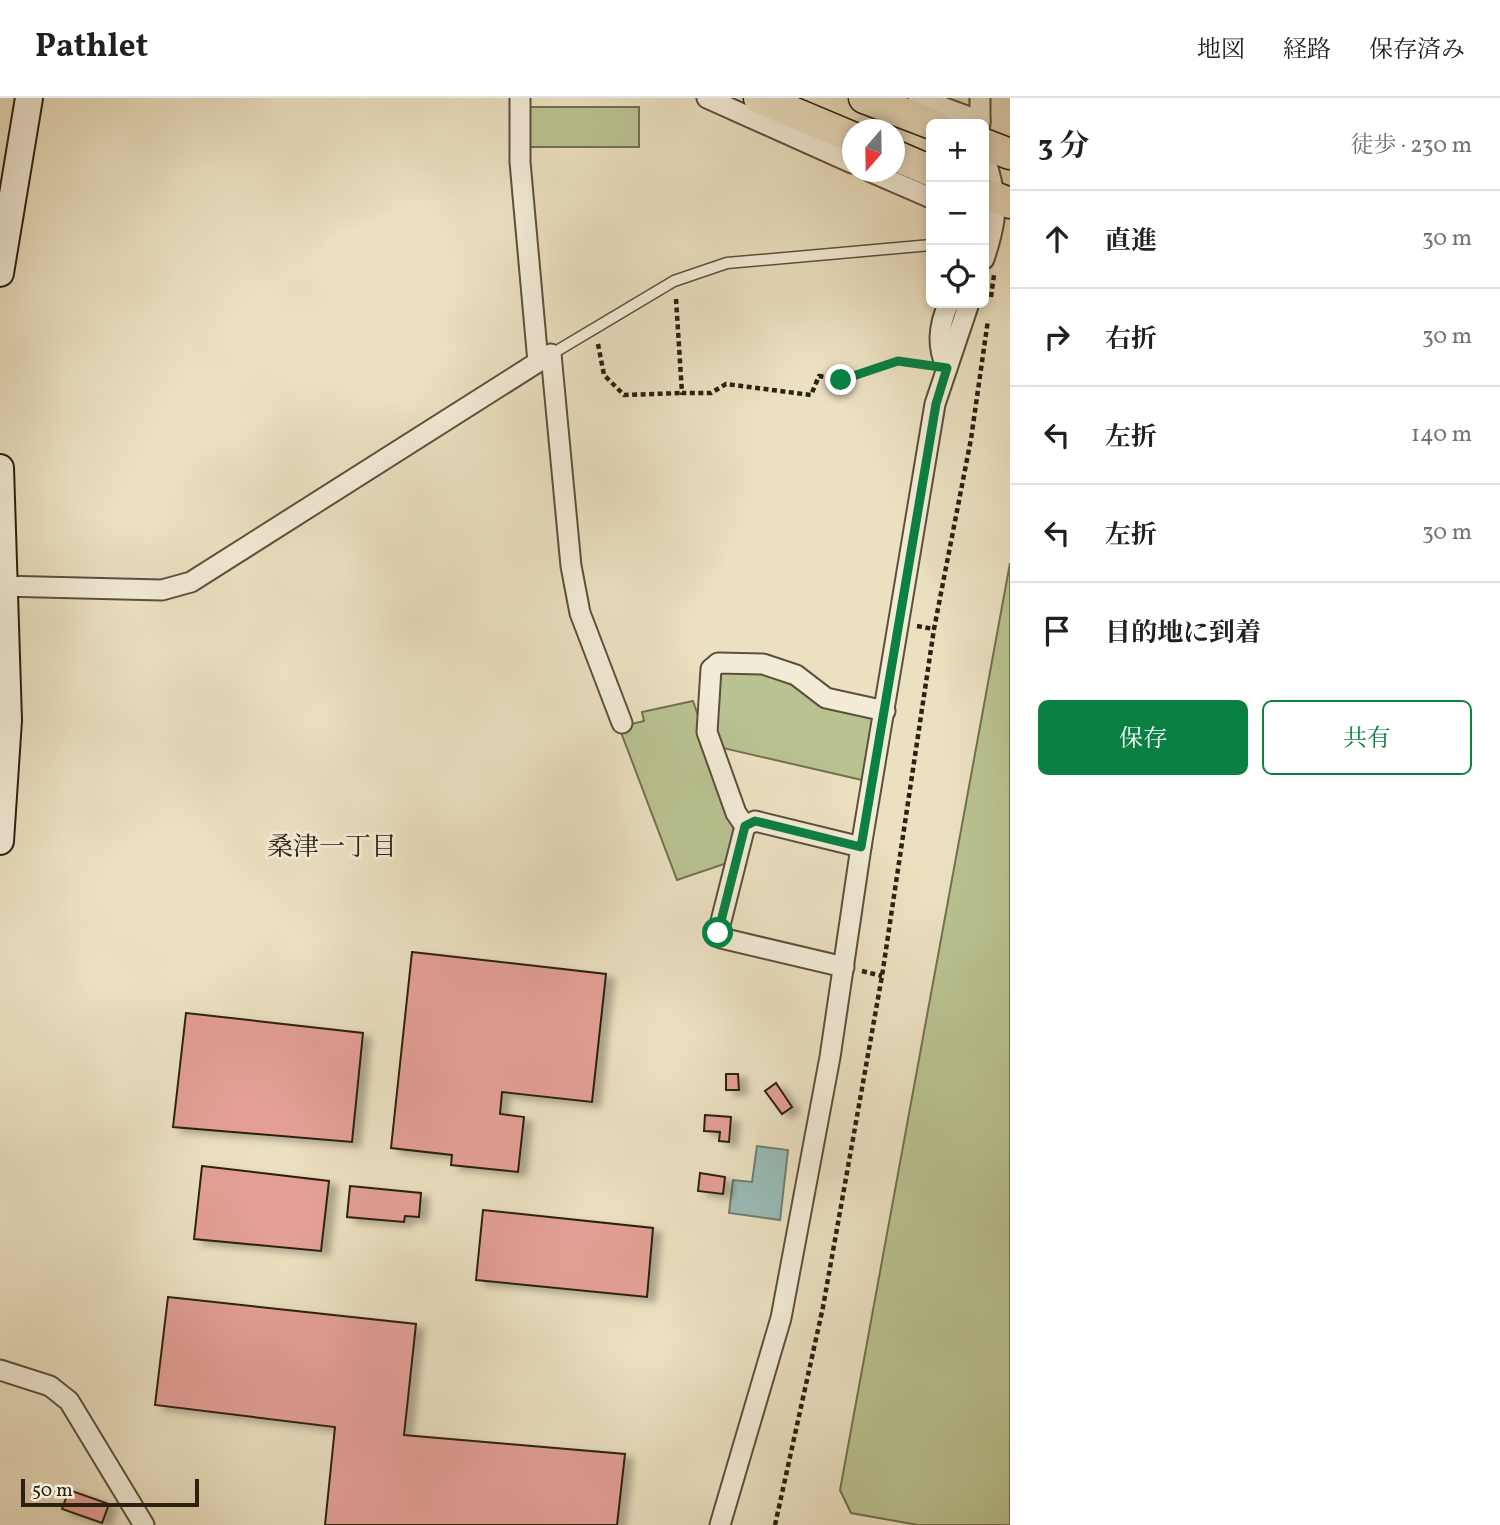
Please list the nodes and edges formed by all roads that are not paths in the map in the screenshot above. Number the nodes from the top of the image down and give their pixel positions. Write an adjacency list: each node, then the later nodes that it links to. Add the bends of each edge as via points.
1 (29, 98): 23 (street)
2 (520, 98): 26 (street, via 520,162)
3 (707, 98): 14 (street)
4 (759, 98): 11 (main road)
5 (864, 98): 10 (main road)
6 (919, 98): 8 (street)
7 (980, 98): 9 (street)
8 (960, 119)
9 (981, 119)
10 (926, 122)
11 (842, 134)
12 (989, 136): 13 (main road)
13 (1010, 153)
14 (842, 159)
15 (905, 160): 16 (main road)
16 (926, 169)
17 (989, 170): 20 (street)
18 (894, 182): 19 (street)
19 (926, 196)
20 (997, 198): 22 (street)
21 (926, 245): 26 (lane, via 727,263 674,281)
22 (989, 245)
23 (0, 273)
24 (947, 308): 27 (street, via 940,322 941,355)
25 (967, 308): 27 (street)
26 (545, 358): 29 (street, via 191,582 162,590); 31 (street, via 580,613)
27 (947, 368): 30 (street, via 936,404)
28 (0, 468): 29 (street)
29 (1, 585): 33 (street, via 8,720)
30 (885, 711): 32 (street, via 826,698 796,675 763,664 718,663 711,669 707,732); 34 (street)
31 (622, 723)
32 (745, 826): 34 (street, via 755,821); 35 (street, via 718,933 721,939)
33 (0, 841)
34 (861, 847): 35 (street)
35 (844, 967): 38 (street, via 781,1318)
36 (0, 1370): 37 (street, via 50,1386 69,1401)
37 (144, 1525)
38 (720, 1525)

